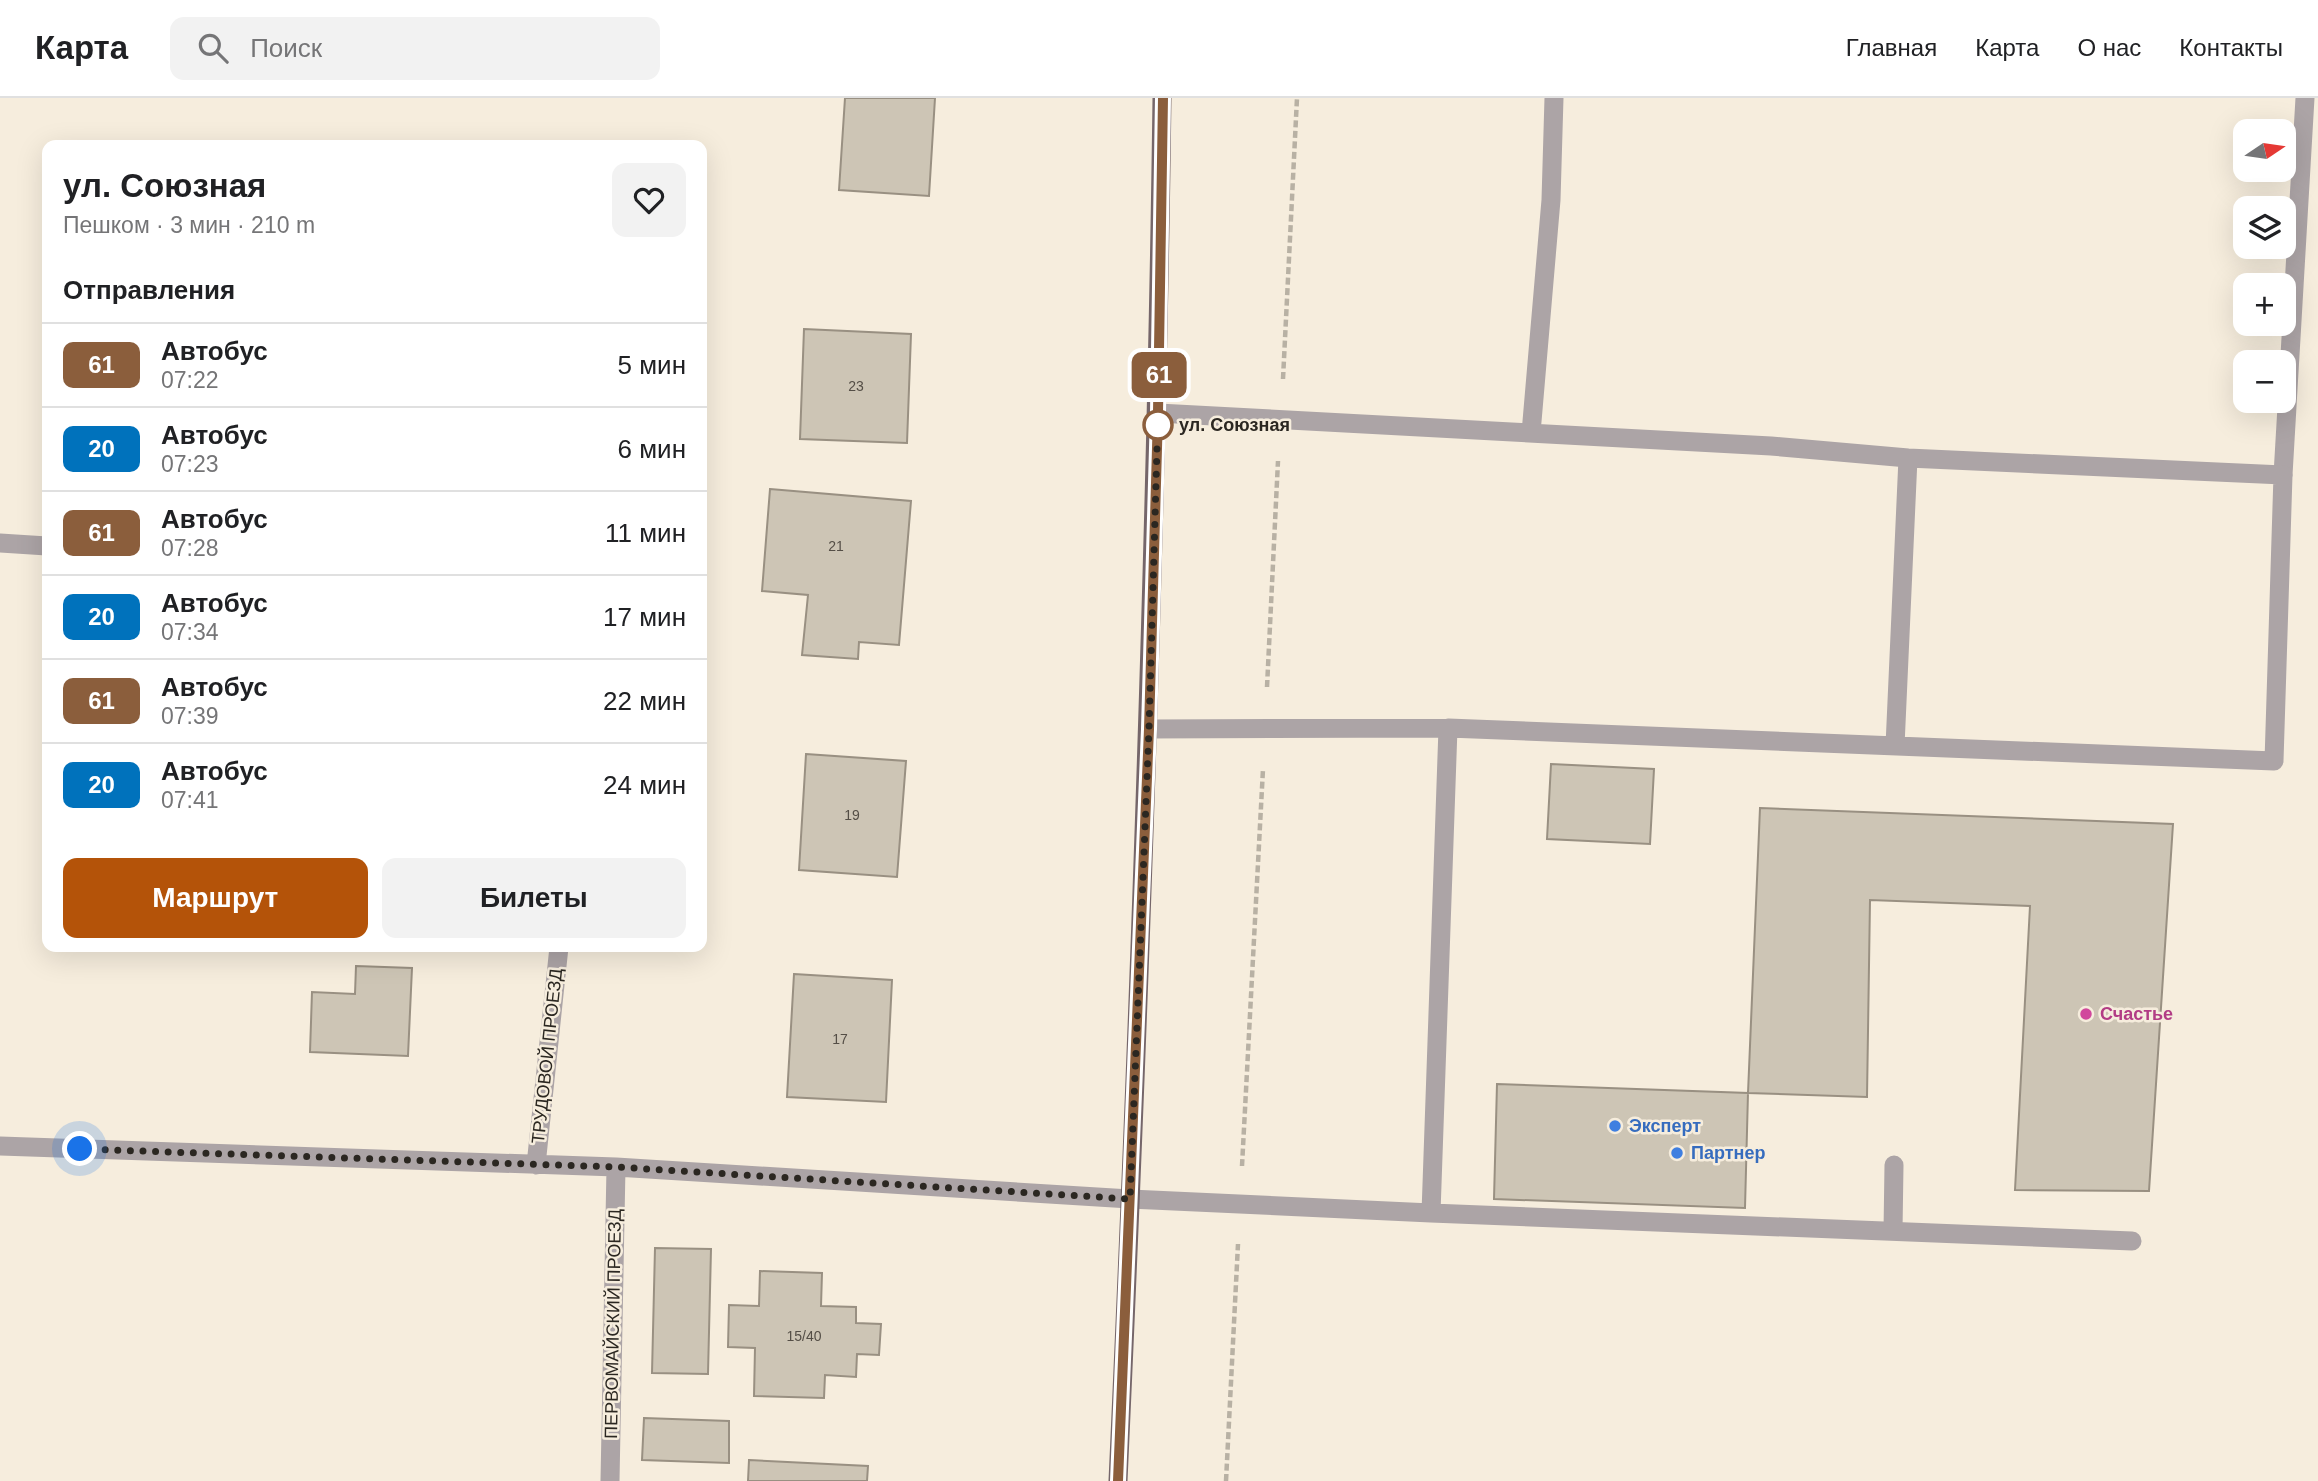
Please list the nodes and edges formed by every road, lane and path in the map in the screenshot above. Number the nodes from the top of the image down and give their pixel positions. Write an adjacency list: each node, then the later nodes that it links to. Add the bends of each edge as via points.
1 (1163, 98): 5 (main road)
2 (1297, 98): 6 (path)
3 (1553, 98): 7 (street, via 1551,200)
4 (2305, 98): 9 (street)
5 (1158, 413): 6 (street); 13 (main road)
6 (1281, 419): 7 (street); 14 (path)
7 (1531, 433): 8 (street)
8 (1908, 458): 9 (street); 15 (street)
9 (2283, 475): 15 (street, via 2274,761)
10 (0, 543): 11 (street)
11 (42, 546)
12 (1448, 728): 14 (street); 15 (street); 23 (street)
13 (1149, 729): 14 (street); 21 (main road)
14 (1265, 729): 22 (path)
15 (1895, 746)
16 (558, 952): 18 (street, ТРУДОВОЙ ПРОЕЗД)
17 (0, 1146): 18 (street)
18 (536, 1164): 20 (street)
19 (1894, 1165): 24 (street)
20 (616, 1167): 21 (street); 26 (street, ПЕРВОМАЙСКИЙ ПРОЕЗД)
21 (1130, 1199): 22 (street); 27 (main road)
22 (1240, 1205): 23 (street); 28 (path)
23 (1431, 1213): 24 (street)
24 (1893, 1231): 25 (street)
25 (2132, 1241)
26 (610, 1481)
27 (1118, 1481)
28 (1226, 1481)

